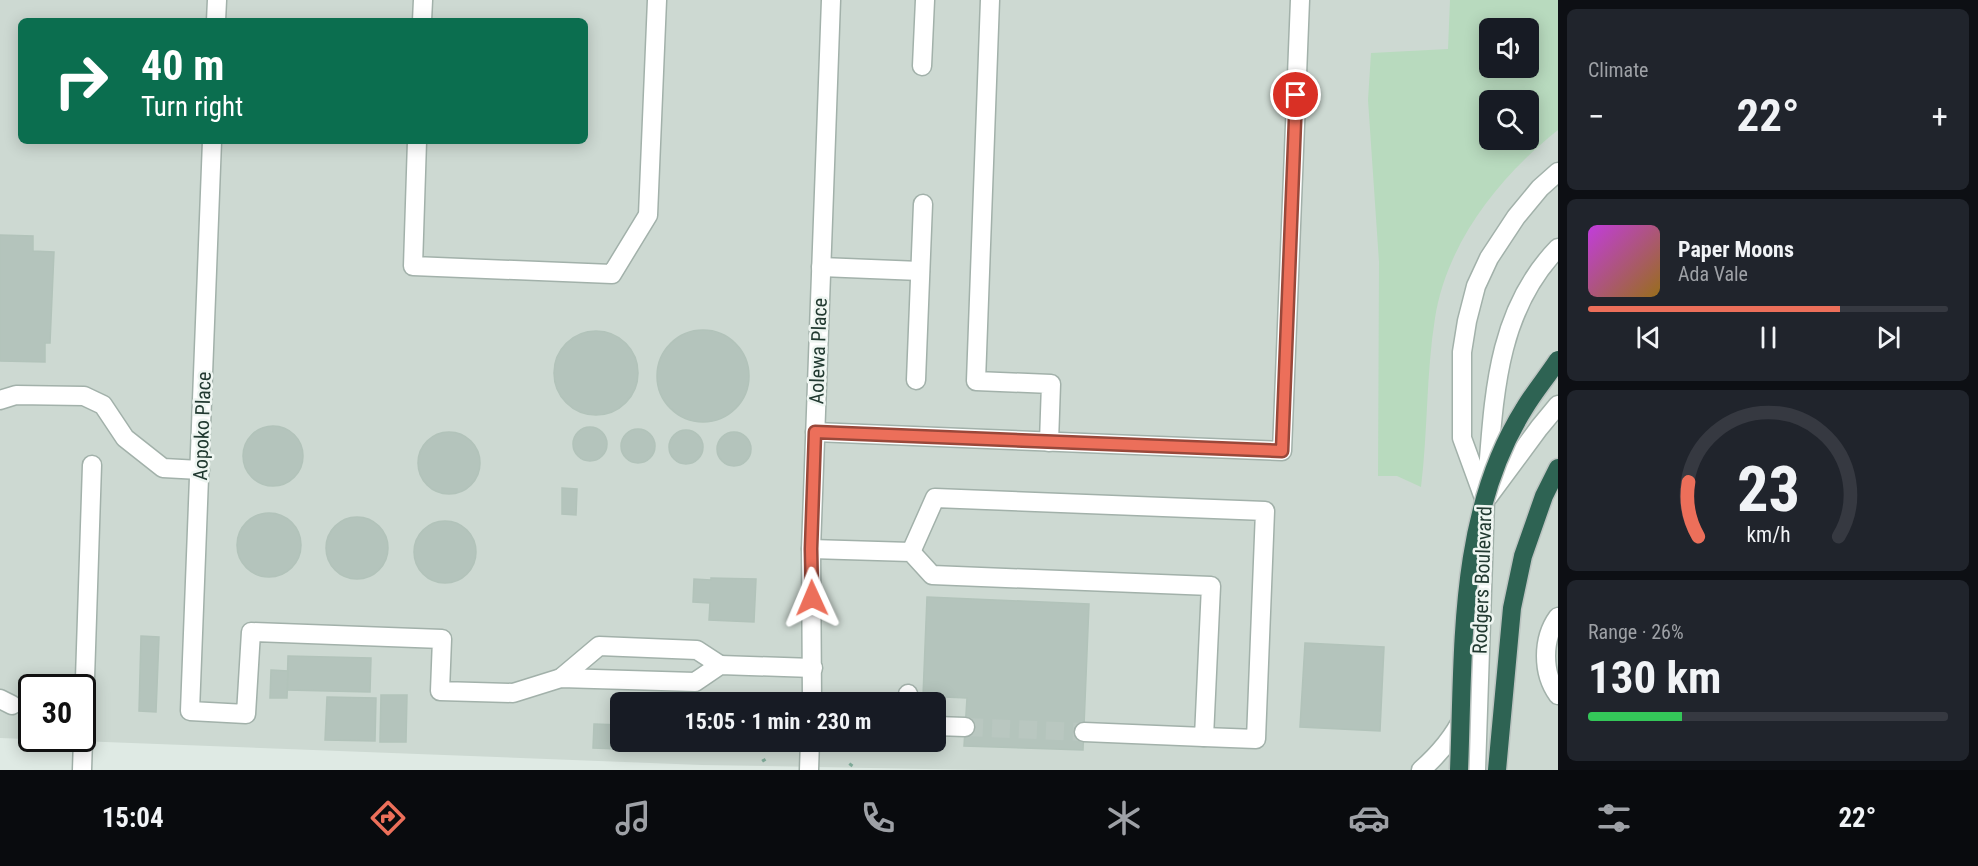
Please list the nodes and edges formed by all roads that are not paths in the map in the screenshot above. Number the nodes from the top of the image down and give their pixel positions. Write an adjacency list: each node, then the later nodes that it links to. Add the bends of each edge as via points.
1 (217, 0): 8 (street)
2 (423, 0): 9 (street)
3 (657, 0): 12 (street, via 648,215 612,274 413,266)
4 (831, 0): 16 (street, Aolewa Place)
5 (925, 0): 10 (street)
6 (990, 0): 23 (street, via 976,381 1051,384)
7 (1300, 0): 23 (street, via 1282,451)
8 (216, 18)
9 (422, 18)
10 (922, 66)
11 (212, 144): 26 (street, Aopoko Place)
12 (417, 144)
13 (1558, 172): 27 (street, Rodgers Boulevard, via 1516,217 1489,258 1476,286 1467,321 1461,380 1462,438)
14 (922, 204): 17 (street)
15 (1558, 248): 27 (street, via 1523,297 1507,332 1496,379)
16 (821, 267): 17 (street); 22 (street, Aolewa Place)
17 (920, 271): 19 (street)
18 (1558, 360): 45 (highway, bridge, via 1513,429 1479,520 1465,604)
19 (916, 380)
20 (0, 400): 26 (street, via 16,395 84,396 103,405 125,438 163,468)
21 (1558, 405): 27 (street)
22 (815, 432): 23 (street); 28 (street, Aolewa Place)
23 (1049, 442)
24 (92, 465): 42 (street)
25 (1558, 468): 47 (highway, via 1527,546 1512,608)
26 (200, 470): 33 (street, Aopoko Place, via 190,711 246,714 252,633 442,639 440,691 513,693)
27 (1485, 501): 34 (street, Rodgers Boulevard)
28 (811, 549): 29 (street); 32 (street, Aolewa Place)
29 (911, 552): 40 (street, via 932,575 1211,586); 40 (street, via 935,498 1265,511 1256,739)
30 (1558, 617): 36 (street, via 1545,651 1548,672)
31 (720, 665): 32 (street); 33 (street, via 694,682); 33 (street, via 697,650 599,646)
32 (813, 668): 35 (street, Aolewa Place)
33 (561, 678)
34 (1479, 682): 44 (street, via 1456,732); 46 (street, Rodgers Boulevard)
35 (812, 692)
36 (1558, 695)
37 (946, 726): 38 (street)
38 (965, 727)
39 (1084, 732): 40 (street)
40 (1204, 736)
41 (810, 752): 43 (street)
42 (82, 770)
43 (809, 770)
44 (1421, 770)
45 (1459, 770)
46 (1476, 770)
47 (1497, 770)

